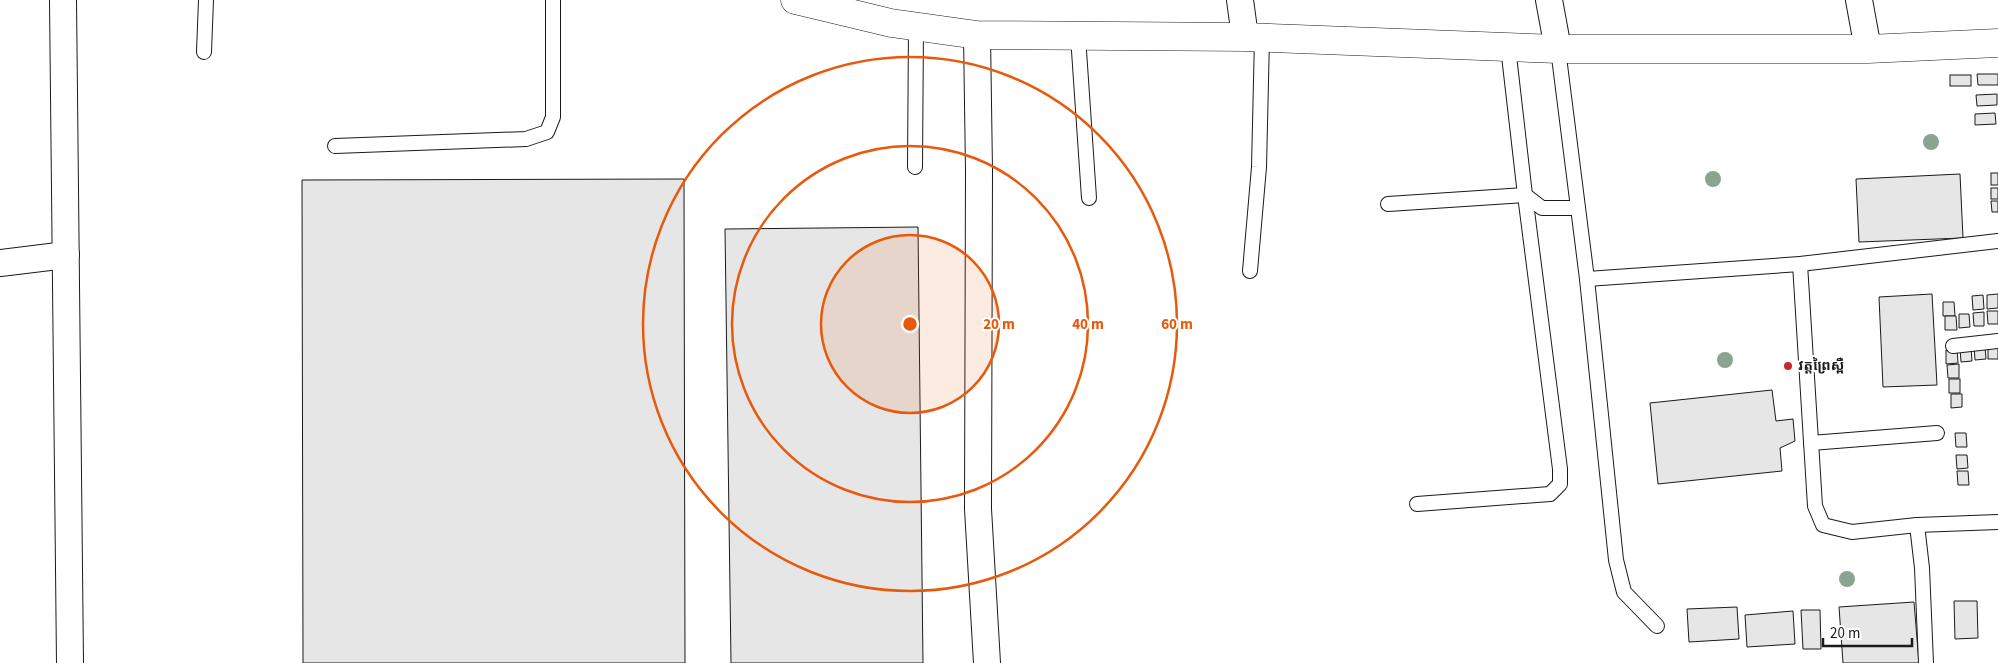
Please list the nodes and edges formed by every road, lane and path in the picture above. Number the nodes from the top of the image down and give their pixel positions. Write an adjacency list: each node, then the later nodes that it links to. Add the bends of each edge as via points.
1 (63, 0): 25 (street)
2 (206, 0): 17 (lane)
3 (553, 0): 18 (lane, via 552,117 547,132 526,139)
4 (795, 0): 8 (street)
5 (1240, 0): 12 (street)
6 (1550, 0): 15 (street)
7 (1858, 0): 16 (street)
8 (829, 4): 9 (street)
9 (916, 27): 10 (street); 19 (lane)
10 (977, 35): 11 (street); 39 (street, via 978,509)
11 (1078, 36): 12 (street); 21 (lane)
12 (1254, 38): 14 (street); 28 (lane, via 1259,167)
13 (1998, 43): 16 (street)
14 (1508, 47): 15 (street); 20 (lane)
15 (1558, 49): 16 (street); 23 (lane)
16 (1868, 49)
17 (204, 52)
18 (335, 146)
19 (915, 166)
20 (1525, 195): 22 (lane); 23 (lane, via 1542,208); 34 (lane, via 1560,484 1550,494)
21 (1089, 198)
22 (1388, 204)
23 (1578, 208): 29 (lane)
24 (1998, 241): 27 (lane)
25 (66, 255): 26 (street); 38 (street)
26 (0, 263)
27 (1800, 264): 29 (lane); 33 (lane)
28 (1250, 271)
29 (1587, 279): 37 (lane, via 1616,560 1624,592)
30 (1998, 340): 31 (lane)
31 (1953, 346)
32 (1937, 432): 33 (lane)
33 (1811, 443): 36 (lane, via 1816,506 1823,525 1852,532)
34 (1417, 504)
35 (1998, 522): 36 (lane)
36 (1917, 525): 40 (lane)
37 (1657, 626)
38 (70, 663)
39 (987, 663)
40 (1926, 663)

